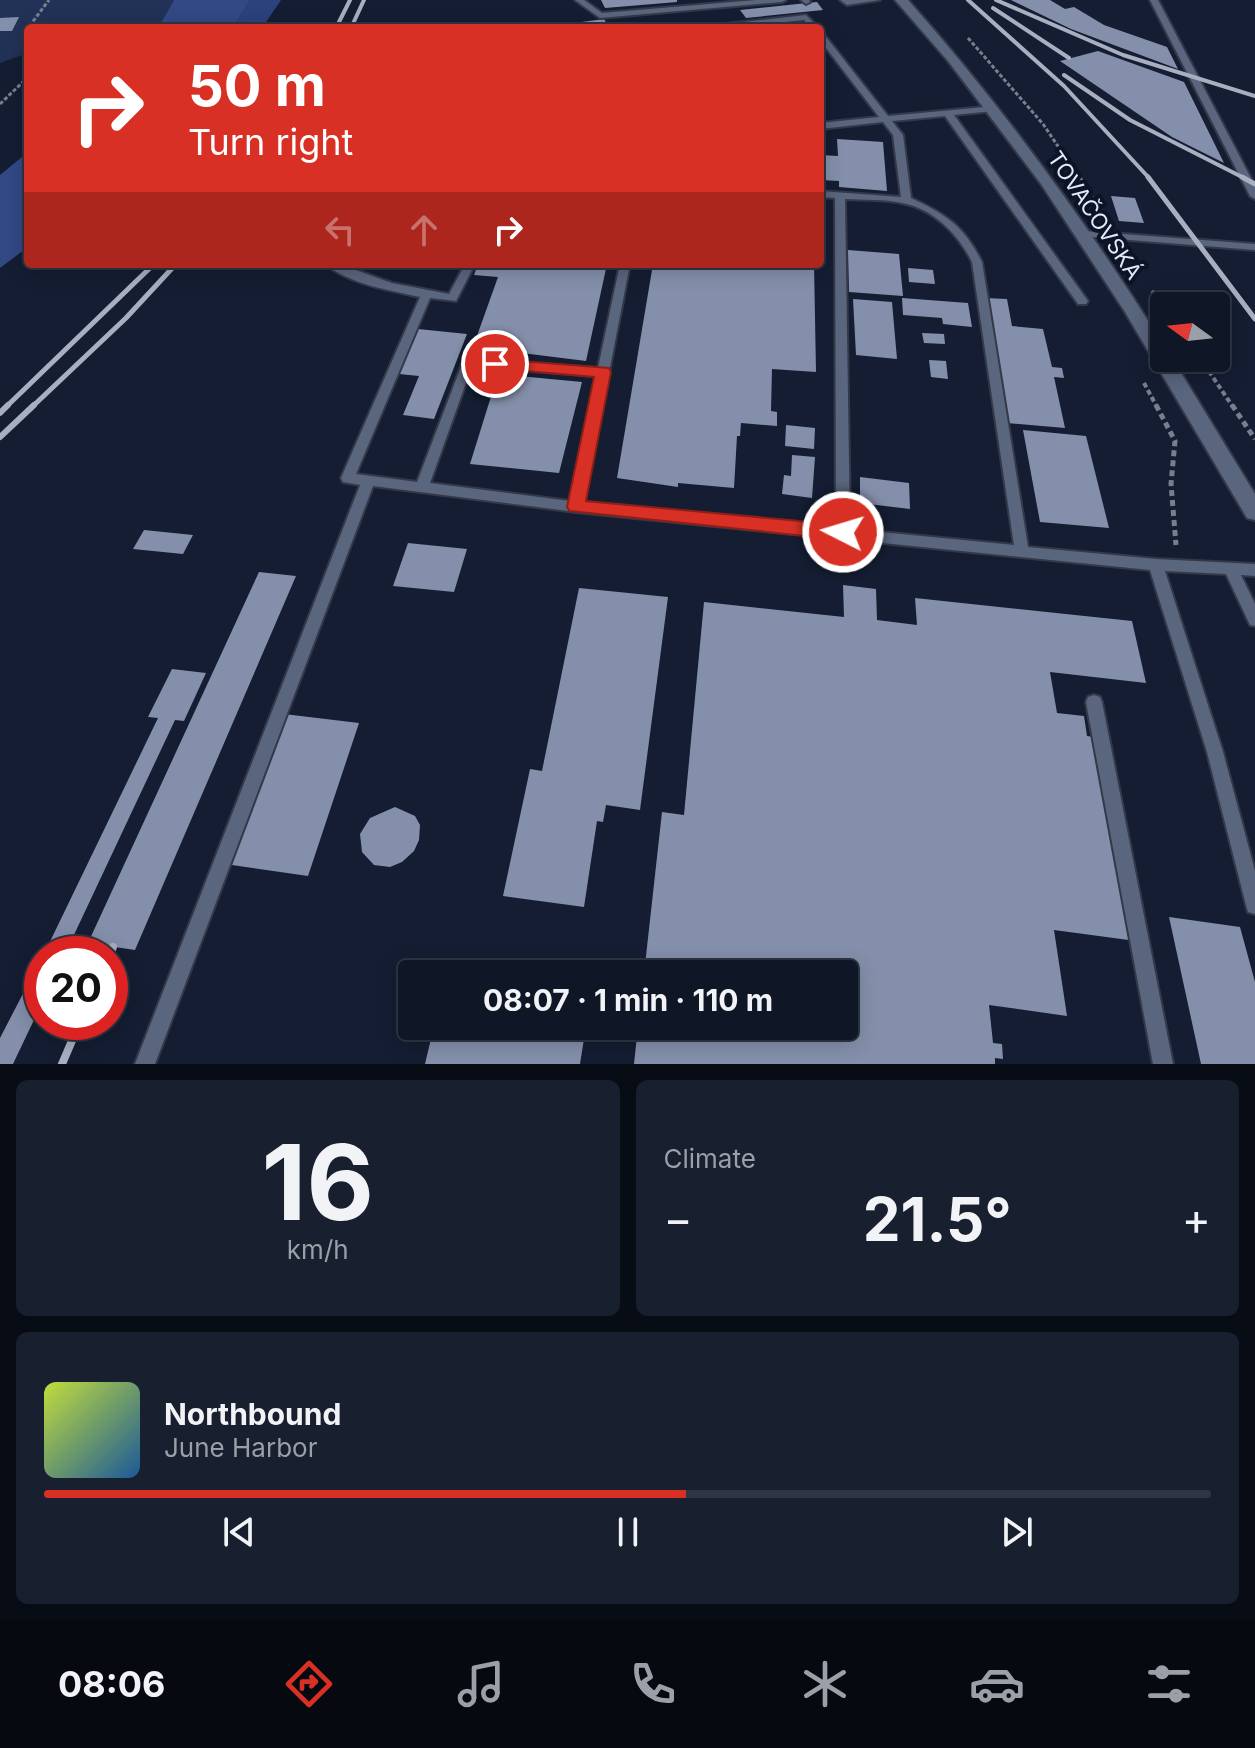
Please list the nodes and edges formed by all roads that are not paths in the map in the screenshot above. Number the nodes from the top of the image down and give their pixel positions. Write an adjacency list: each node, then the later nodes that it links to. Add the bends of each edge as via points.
1 (579, 0): 2 (lane, via 600,16)
2 (782, 0)
3 (844, 0): 4 (lane)
4 (876, 0)
5 (901, 0): 10 (main road, TOVAČOVSKÁ)
6 (1154, 0): 16 (lane)
7 (743, 24): 8 (lane, via 806,17)
8 (812, 24)
9 (824, 40): 12 (lane)
10 (993, 108): 11 (lane); 18 (main road, TOVAČOVSKÁ)
11 (948, 113): 12 (lane); 24 (lane)
12 (884, 119): 13 (lane); 17 (lane, via 898,135)
13 (824, 124)
14 (824, 194): 15 (lane)
15 (840, 195): 17 (lane); 30 (lane)
16 (1255, 196)
17 (906, 200): 31 (lane, via 948,221 966,237 977,262)
18 (1084, 234): 19 (lane); 29 (main road, TOVAČOVSKÁ)
19 (1255, 247)
20 (338, 268): 23 (lane)
21 (468, 268): 23 (lane, via 452,298)
22 (624, 268): 25 (lane)
23 (426, 295): 26 (lane, via 348,478)
24 (1082, 301)
25 (603, 372): 27 (lane, via 468,362); 28 (lane)
26 (368, 481): 27 (lane); 38 (lane)
27 (421, 489): 28 (lane)
28 (576, 507): 30 (lane)
29 (1255, 512)
30 (843, 532): 31 (lane)
31 (1022, 551): 32 (lane)
32 (1156, 565): 33 (lane); 37 (lane, via 1215,752)
33 (1231, 569): 34 (lane); 35 (lane)
34 (1255, 570)
35 (1255, 620)
36 (1094, 702): 39 (lane)
37 (1255, 905)
38 (145, 1064)
39 (1163, 1064)

